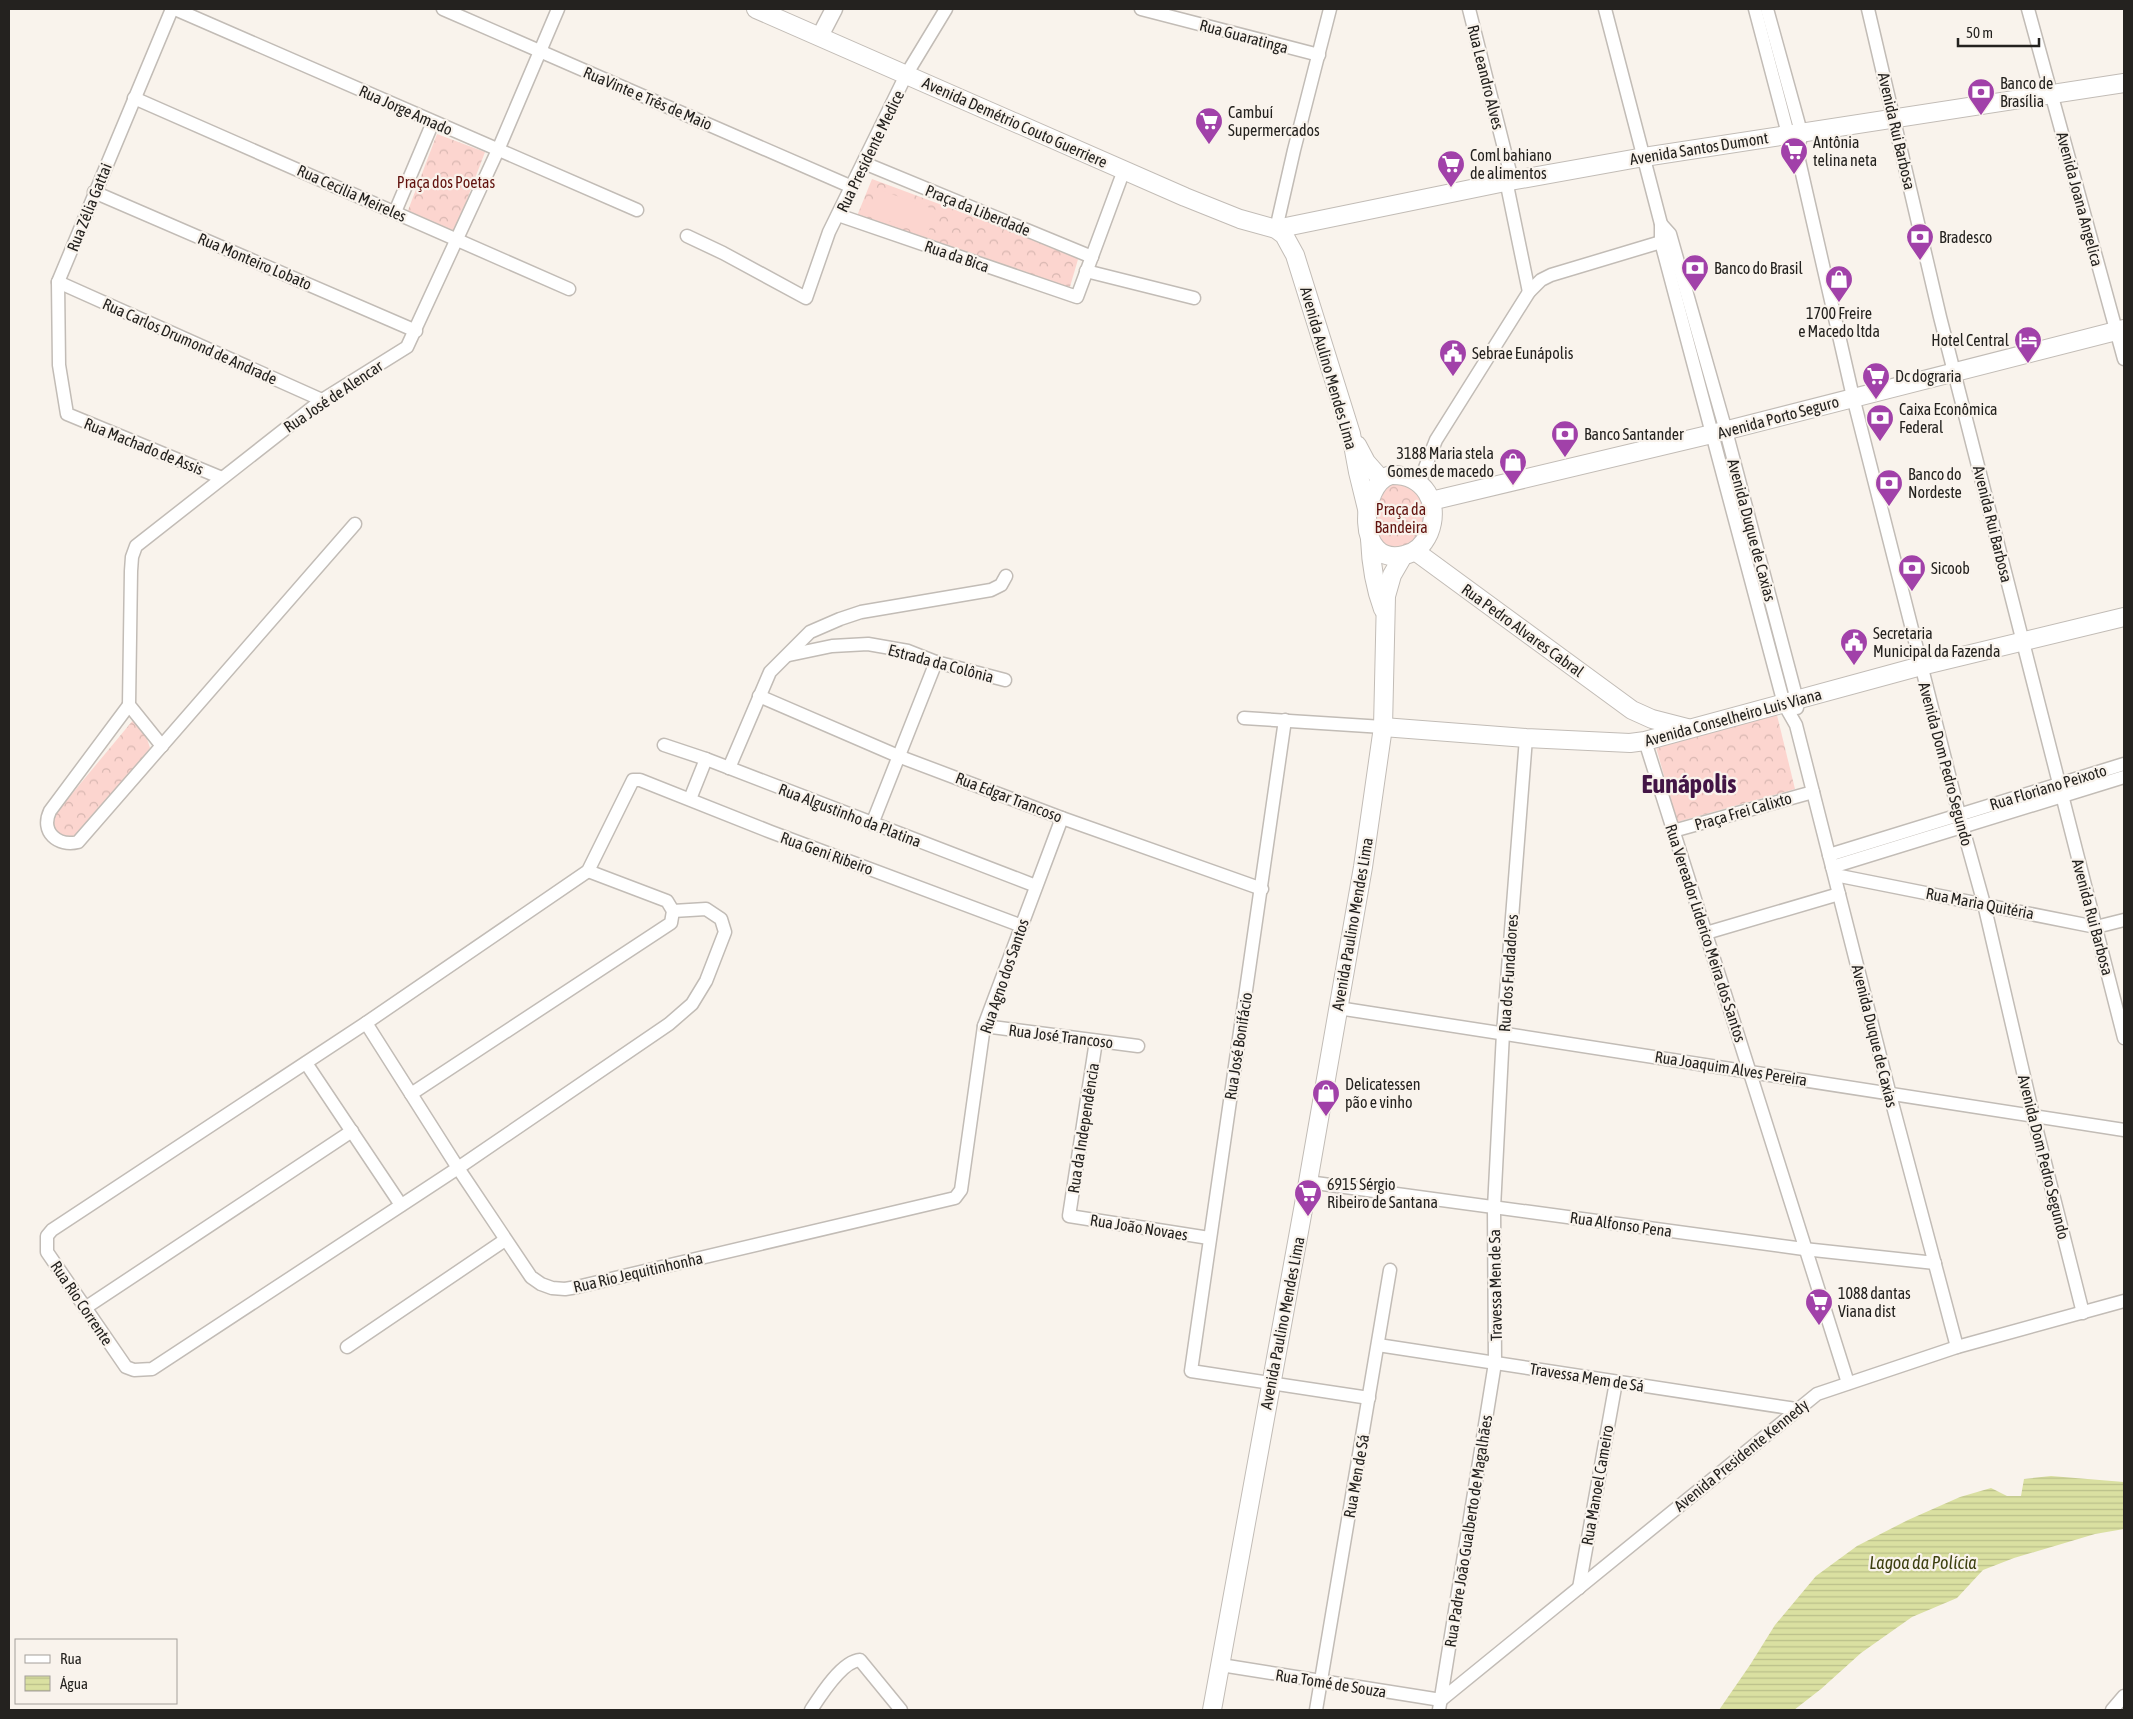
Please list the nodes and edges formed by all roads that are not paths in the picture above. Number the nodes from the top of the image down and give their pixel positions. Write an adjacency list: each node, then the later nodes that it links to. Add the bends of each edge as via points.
1 (174, 9): 22 (street, Rua Zélia Gattai); 24 (street, Rua Jorge Amado)
2 (443, 9): 16 (street, RuaVinte e Três de Maio)
3 (558, 9): 16 (street, Rua José de Alencar)
4 (756, 9): 15 (main road, Avenida Demétrio Couto Guerriere)
5 (834, 9): 15 (street)
6 (946, 9): 19 (street, Rua Presidente Medice)
7 (1141, 9): 18 (street, Rua Guaratinga)
8 (1330, 9): 18 (street)
9 (1469, 9): 30 (street, Rua Leandro Alves)
10 (1604, 9): 27 (street, Avenida Duque de Caxias)
11 (1755, 9): 17 (street)
12 (1767, 9): 17 (street)
13 (1868, 9): 23 (street, Avenida Rui Barbosa)
14 (2028, 9): 21 (street, Avenida Joana Angelica)
15 (820, 36): 19 (main road, Avenida Demétrio Couto Guerriere)
16 (540, 52): 26 (street, Rua José de Alencar); 31 (street, RuaVinte e Três de Maio)
17 (1772, 52): 25 (street, Avenida Dom Pedro Segundo)
18 (1319, 55): 36 (street)
19 (906, 75): 28 (street, Rua Presidente Medice); 29 (main road, Avenida Demétrio Couto Guerriere)
20 (2124, 83): 21 (main road, Avenida Santos Dumont)
21 (2051, 94): 23 (main road, Avenida Santos Dumont); 46 (street, Avenida Joana Angelica)
22 (134, 98): 32 (street, Rua Zélia Gattai); 34 (street, Rua Cecilia Meireles)
23 (1895, 119): 25 (main road, Avenida Santos Dumont); 49 (street, Avenida Rui Barbosa)
24 (433, 122): 26 (street, Rua Jorge Amado); 34 (street)
25 (1795, 133): 27 (main road, Avenida Santos Dumont); 50 (street, Avenida Dom Pedro Segundo)
26 (498, 150): 33 (street, Rua Jorge Amado); 39 (street, Rua José de Alencar)
27 (1644, 157): 30 (main road, Avenida Santos Dumont); 38 (street, Avenida Duque de Caxias)
28 (864, 163): 31 (street, Rua Presidente Medice); 40 (street, Praça da Liberdade)
29 (1124, 170): 36 (main road, Avenida Demétrio Couto Guerriere, via 1240,218); 40 (street)
30 (1510, 181): 36 (main road, Avenida Santos Dumont); 44 (street, Rua Leandro Alves, via 1508,190)
31 (852, 187): 35 (street, Rua Presidente Medice)
32 (94, 192): 42 (street, Rua Zélia Gattai); 47 (street, Rua Monteiro Lobato)
33 (637, 210)
34 (395, 212): 39 (street, Rua Cecilia Meireles)
35 (838, 215): 37 (street, Rua Presidente Medice, via 806,298); 41 (street, Rua da Bica, via 1077,297)
36 (1276, 229): 54 (main road, Avenida Aulino Mendes Lima, via 1284,235 1295,255)
37 (688, 236)
38 (1665, 238): 44 (street, via 1551,275); 53 (street, Avenida Duque de Caxias)
39 (456, 240): 43 (street, Rua Cecilia Meireles); 47 (street, Rua José de Alencar)
40 (1092, 257): 41 (street)
41 (1086, 271): 45 (street)
42 (58, 282): 51 (street, Rua Carlos Drumond de Andrade); 52 (street, Rua Zélia Gattai, via 59,364)
43 (569, 289)
44 (1529, 292): 57 (street, via 1436,440)
45 (1194, 298)
46 (2120, 330): 48 (street, Avenida Joana Angelica); 49 (main road, Avenida Porto Seguro)
47 (416, 331): 51 (street, Rua José de Alencar, via 407,347)
48 (2124, 359)
49 (1954, 372): 50 (main road, Avenida Porto Seguro); 66 (street, Avenida Rui Barbosa)
50 (1853, 397): 53 (main road, Avenida Porto Seguro); 69 (street, Avenida Dom Pedro Segundo)
51 (322, 400): 55 (street, Rua José de Alencar)
52 (67, 414): 55 (street, Rua Machado de Assis)
53 (1719, 432): 58 (main road, Avenida Porto Seguro); 72 (street, Avenida Duque de Caxias)
54 (1351, 434): 56 (main road, via 1366,462); 59 (main road, Avenida Aulino Mendes Lima)
55 (222, 478): 73 (street, Rua José de Alencar, via 136,546 131,571)
56 (1381, 478): 57 (main road, via 1402,475); 59 (main road)
57 (1419, 483): 58 (main road)
58 (1431, 501): 62 (main road, via 1430,529 1422,544)
59 (1368, 513): 61 (main road)
60 (355, 524): 82 (street)
61 (1370, 538): 62 (main road, via 1381,554); 64 (main road, via 1372,575)
62 (1409, 554): 64 (main road, via 1389,584); 74 (main road, Rua Pedro Alvares Cabral)
63 (1006, 576): 67 (street, via 1001,586 991,590 891,606 840,618 810,632)
64 (1384, 611): 77 (main road)
65 (2124, 617): 66 (main road, Avenida Conselheiro Luis Viana)
66 (2023, 643): 69 (main road, Avenida Conselheiro Luis Viana); 88 (street, Avenida Rui Barbosa)
67 (789, 655): 68 (street, Estrada da Colônia, via 832,646 868,644 908,651); 71 (street, via 770,672)
68 (936, 662): 70 (street, Estrada da Colônia); 83 (street)
69 (1921, 666): 72 (main road, Avenida Conselheiro Luis Viana); 92 (street, Avenida Dom Pedro Segundo)
70 (1005, 680)
71 (759, 696): 83 (street, Rua Edgar Trancoso); 86 (street)
72 (1791, 702): 78 (main road, Avenida Conselheiro Luis Viana); 89 (street, Avenida Duque de Caxias)
73 (129, 705): 82 (street); 82 (street, via 50,811 46,824 52,836 64,844 78,842)
74 (1632, 710): 78 (main road, Rua Pedro Alvares Cabral); 80 (main road, Rua Pedro Alvares Cabral, via 1642,725)
75 (1244, 718): 76 (street, Avenida Conselheiro Luis Viana)
76 (1285, 720): 77 (street, Avenida Conselheiro Luis Viana); 98 (street, Rua José Bonifácio)
77 (1383, 727): 79 (main road, Avenida Conselheiro Luis Viana); 106 (main road, Avenida Paulino Mendes Lima)
78 (1688, 729): 80 (main road, Avenida Conselheiro Luis Viana)
79 (1526, 738): 80 (main road, Avenida Conselheiro Luis Viana); 109 (street, Rua dos Fundadores)
80 (1645, 741): 94 (street, Rua Vereador Liderico Meira dos Santos)
81 (664, 745): 84 (street, Rua Algustinho da Platina)
82 (162, 746)
83 (898, 756): 91 (street, Rua Edgar Trancoso); 93 (street)
84 (706, 759): 86 (street, Rua Algustinho da Platina); 90 (street)
85 (2124, 764): 88 (street, Rua Floriano Peixoto)
86 (729, 768): 93 (street, Rua Algustinho da Platina)
87 (2124, 777): 88 (street, Rua Floriano Peixoto)
88 (2060, 791): 92 (street, Rua Floriano Peixoto); 104 (street, Avenida Rui Barbosa)
89 (1813, 792): 94 (street, Praça Frei Calixto); 95 (street, Avenida Duque de Caxias)
90 (690, 799): 96 (street, Rua Geni Ribeiro, via 632,780); 103 (street, Rua Geni Ribeiro)
91 (1062, 818): 97 (street, Rua Agno dos Santos); 98 (street, Rua Edgar Trancoso)
92 (1960, 820): 95 (street, Rua Floriano Peixoto); 100 (street, Avenida Dom Pedro Segundo)
93 (872, 824): 97 (street, Rua Algustinho da Platina)
94 (1673, 831): 105 (street, Rua Vereador Liderico Meira dos Santos)
95 (1832, 866): 99 (street, Avenida Duque de Caxias); 100 (street, Rua Maria Quitéria)
96 (588, 871): 101 (street, via 667,901); 107 (street)
97 (1036, 886): 103 (street, Rua Agno dos Santos)
98 (1262, 889): 126 (street, Rua José Bonifácio)
99 (1839, 894): 105 (street); 116 (street, Avenida Duque de Caxias)
100 (1984, 904): 104 (street, Rua Maria Quitéria); 117 (street, Avenida Dom Pedro Segundo)
101 (673, 911): 115 (street, via 671,922); 120 (street, via 706,909 721,919 725,932 706,981 692,1004 669,1024)
102 (2124, 920): 104 (street, Rua Maria Quitéria)
103 (1022, 926): 108 (street, Rua Agno dos Santos)
104 (2096, 927): 110 (street, Avenida Rui Barbosa)
105 (1706, 933): 114 (street, Rua Vereador Liderico Meira dos Santos)
106 (1338, 1008): 109 (street, Rua Joaquim Alves Pereira); 121 (main road, Avenida Paulino Mendes Lima)
107 (366, 1023): 113 (street); 115 (street, Rua Rio Jequitinhonha)
108 (984, 1026): 111 (street, Rua José Trancoso); 122 (street, Rua Agno dos Santos, via 961,1190)
109 (1503, 1033): 114 (street, Rua Joaquim Alves Pereira); 124 (street, Rua dos Fundadores)
110 (2124, 1038)
111 (1096, 1041): 112 (street, Rua José Trancoso); 125 (street, Rua da Independência)
112 (1138, 1046)
113 (306, 1063): 119 (street); 132 (street, Rua Rio Corrente, via 47,1236 47,1252)
114 (1750, 1070): 116 (street, Rua Joaquim Alves Pereira); 128 (street, Rua Vereador Liderico Meira dos Santos)
115 (411, 1094): 120 (street, Rua Rio Jequitinhonha)
116 (1890, 1095): 117 (street, Rua Joaquim Alves Pereira); 129 (street, Avenida Duque de Caxias)
117 (2033, 1116): 118 (street, Rua Joaquim Alves Pereira); 133 (street, Avenida Dom Pedro Segundo)
118 (2124, 1130)
119 (352, 1131): 123 (street); 132 (street)
120 (458, 1168): 123 (street); 127 (street, Rua Rio Jequitinhonha)
121 (1308, 1182): 124 (street, Rua Alfonso Pena); 139 (main road, Avenida Paulino Mendes Lima)
122 (955, 1198): 127 (street, Rua Rio Jequitinhonha, via 565,1289 552,1288 531,1277)
123 (401, 1205): 132 (street, Rua Rio Corrente, via 152,1369 126,1368)
124 (1494, 1208): 128 (street, Rua Alfonso Pena); 137 (street, Travessa Men de Sa)
125 (1069, 1216): 126 (street, Rua João Novaes)
126 (1209, 1238): 139 (street, Rua José Bonifácio, via 1192,1371)
127 (505, 1240): 135 (street)
128 (1804, 1249): 129 (street, Rua Alfonso Pena); 140 (street, Rua Vereador Liderico Meira dos Santos)
129 (1935, 1263): 136 (street, Avenida Duque de Caxias)
130 (1390, 1270): 134 (street, Rua Men de Sá)
131 (2124, 1302): 133 (street, Avenida Presidente Kennedy)
132 (85, 1308)
133 (2084, 1313): 136 (street, Avenida Presidente Kennedy)
134 (1378, 1345): 137 (street, Travessa Mem de Sá); 141 (street, Rua Men de Sá)
135 (347, 1347)
136 (1957, 1347): 140 (street, Avenida Presidente Kennedy)
137 (1495, 1363): 138 (street, Travessa Mem de Sá); 147 (street, Rua Padre João Gualberto de Magalhães)
138 (1616, 1382): 142 (street, Travessa Mem de Sá); 143 (street, Rua Manoel Cameiro)
139 (1270, 1383): 141 (street); 144 (main road, Avenida Paulino Mendes Lima)
140 (1848, 1383): 142 (street, Avenida Presidente Kennedy, via 1817,1394)
141 (1369, 1398): 145 (street, Rua Men de Sá)
142 (1796, 1409): 143 (street, Avenida Presidente Kennedy)
143 (1579, 1588): 147 (street, Avenida Presidente Kennedy)
144 (1221, 1665): 145 (street, Rua Tomé de Souza); 150 (main road, Avenida Paulino Mendes Lima)
145 (1321, 1682): 147 (street, Rua Tomé de Souza); 151 (street, Rua Men de Sá)
146 (2124, 1696): 152 (street)
147 (1440, 1705)
148 (811, 1710): 149 (street, via 825,1689 850,1663 860,1660)
149 (901, 1710)
150 (1212, 1710)
151 (1316, 1710)
152 (2112, 1710)

